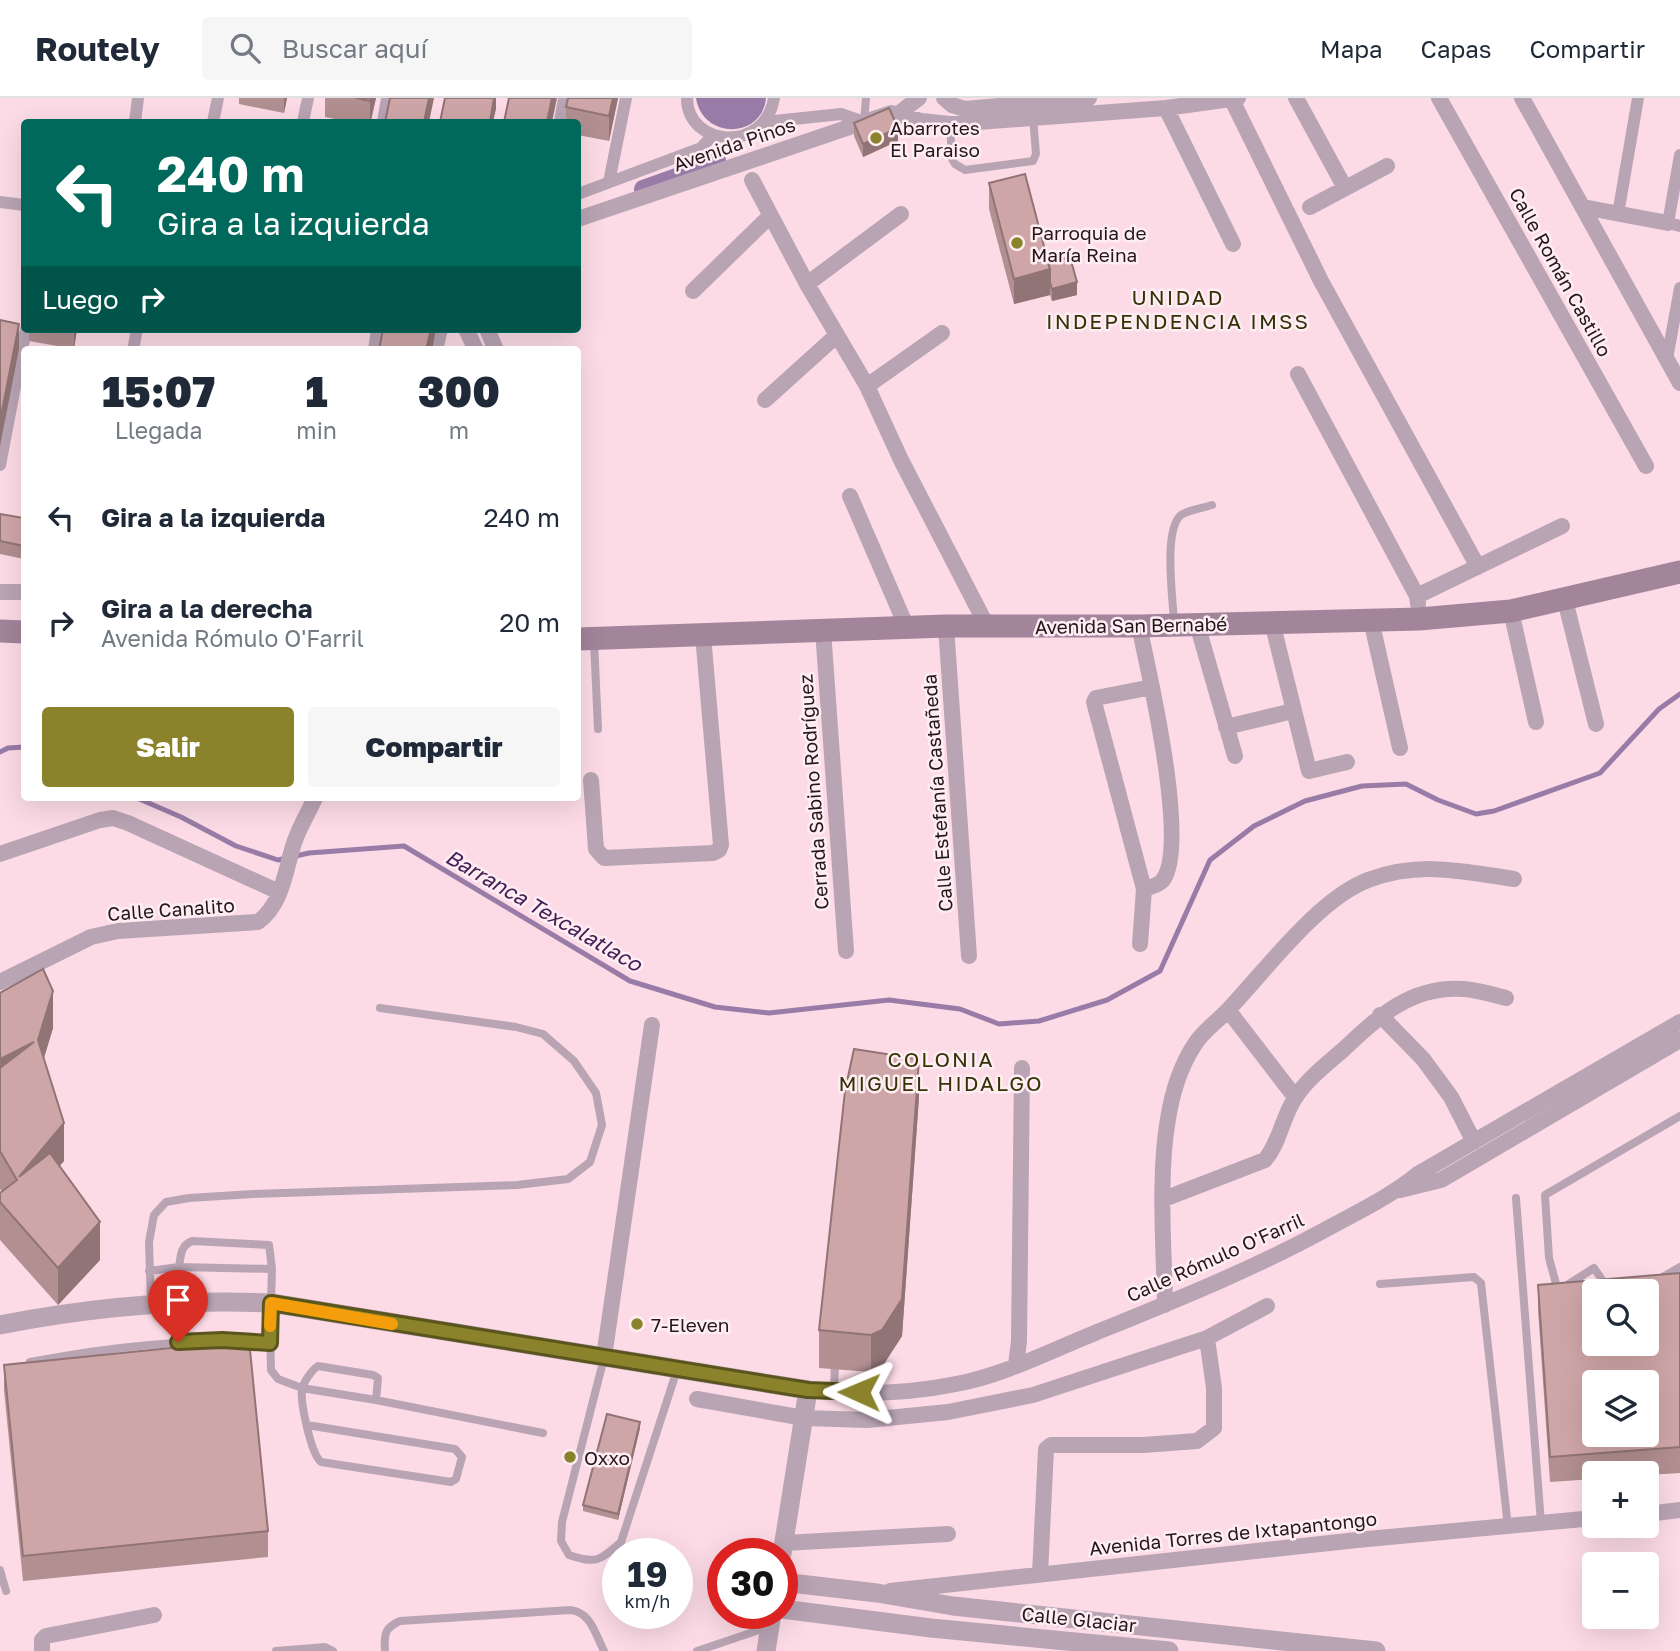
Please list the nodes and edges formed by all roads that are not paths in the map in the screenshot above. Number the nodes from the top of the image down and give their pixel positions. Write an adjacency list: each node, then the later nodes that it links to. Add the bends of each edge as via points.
1 (138, 98): 21 (street)
2 (218, 98): 22 (street)
3 (308, 98): 23 (street)
4 (387, 98): 24 (street)
5 (564, 98): 25 (street)
6 (626, 98): 33 (street)
7 (687, 98): 29 (street, via 696,123)
8 (774, 98): 26 (street)
9 (866, 98): 27 (lane)
10 (919, 98): 19 (street)
11 (944, 98): 12 (street, via 965,109)
12 (1089, 98)
13 (1296, 98): 34 (street)
14 (1439, 98): 58 (street, Calle Román Castillo)
15 (1522, 98): 39 (street)
16 (1639, 98): 41 (street)
17 (1235, 99): 18 (street, Avenida Pinos); 62 (street, via 1321,281)
18 (1166, 108): 20 (street, Avenida Pinos); 45 (street)
19 (898, 114): 27 (street, Avenida Pinos); 28 (street, Avenida Pinos)
20 (1033, 117): 28 (street, Avenida Pinos); 28 (lane, via 1033,161 971,171 952,159)
21 (135, 119)
22 (214, 119)
23 (304, 119)
24 (384, 119)
25 (560, 119)
26 (765, 122): 27 (street, via 841,114); 29 (street, via 750,134 732,138)
27 (864, 122): 43 (street, Avenida Pinos)
28 (950, 124)
29 (713, 135): 33 (street, via 701,148)
30 (1680, 155): 44 (street)
31 (1387, 166): 34 (street)
32 (752, 180): 42 (street)
33 (609, 182): 35 (street)
34 (1345, 188): 38 (street)
35 (581, 193)
36 (0, 202): 37 (street)
37 (21, 205)
38 (1310, 207)
39 (1583, 207): 41 (street); 52 (street)
40 (901, 214): 46 (street)
41 (1618, 214): 44 (street)
42 (770, 216): 46 (street); 48 (street)
43 (581, 218)
44 (1674, 224)
45 (1233, 244)
46 (807, 285): 50 (street)
47 (1680, 288): 52 (street)
48 (693, 292)
49 (942, 333): 55 (street)
50 (836, 336): 55 (street); 56 (street)
51 (21, 355): 57 (street)
52 (1667, 359): 54 (street)
53 (1298, 374): 67 (street)
54 (1680, 383)
55 (867, 386): 73 (street)
56 (765, 400)
57 (0, 466)
58 (1646, 466)
59 (850, 496): 75 (street)
60 (1212, 505): 71 (lane, via 1182,515 1173,526 1171,544)
61 (1562, 526): 62 (street)
62 (1478, 567): 67 (street)
63 (1680, 572): 66 (main road, Avenida San Bernabé)
64 (0, 592): 65 (street)
65 (21, 592)
66 (1565, 600): 68 (main road, Avenida San Bernabé); 84 (street)
67 (1418, 607): 68 (main road, Avenida San Bernabé); 69 (main road, Avenida San Bernabé)
68 (1511, 611): 83 (street)
69 (1371, 620): 70 (main road, Avenida San Bernabé); 87 (street)
70 (1272, 622): 71 (main road, Avenida San Bernabé); 82 (street)
71 (1186, 624): 74 (main road, Avenida San Bernabé); 85 (street)
72 (946, 626): 73 (main road, Avenida San Bernabé); 75 (main road, Avenida San Bernabé); 98 (street, Calle Estefanía Castañeda)
73 (987, 626): 74 (main road, Avenida San Bernabé)
74 (1139, 626): 81 (street)
75 (907, 628): 76 (main road, Avenida San Bernabé)
76 (822, 630): 79 (main road, Avenida San Bernabé); 97 (street, Cerrada Sabino Rodríguez)
77 (0, 631): 78 (main road)
78 (21, 632)
79 (703, 635): 80 (main road, Avenida San Bernabé); 90 (street, via 719,850 604,858 596,849)
80 (586, 638): 86 (lane)
81 (1152, 687): 94 (street, via 1166,759 1171,846 1163,881); 94 (street, via 1096,698 1094,707)
82 (1293, 711): 85 (street); 89 (street, via 1309,771)
83 (1536, 722)
84 (1596, 724)
85 (1226, 727): 88 (street)
86 (598, 729)
87 (1400, 748)
88 (1235, 756)
89 (1346, 762)
90 (591, 780)
91 (314, 801): 95 (street, Calle Canalito, via 294,842)
92 (0, 854): 95 (street, via 113,818)
93 (1514, 880): 102 (street, via 1436,868 1404,870 1365,881 1332,901)
94 (1144, 889): 96 (street)
95 (279, 892): 99 (street, Calle Canalito, via 258,922 118,931 91,937)
96 (1140, 944)
97 (846, 951)
98 (970, 956)
99 (0, 982)
100 (1506, 998): 103 (street, via 1465,989 1438,990 1413,995)
101 (380, 1008): 117 (lane, via 542,1034 573,1061 596,1093 602,1125 590,1162 568,1179 517,1185 253,1194 166,1202 154,1215)
102 (1228, 1010): 108 (street); 113 (street, via 1196,1042 1185,1063 1168,1117)
103 (1380, 1015): 108 (street); 110 (street, via 1423,1059 1451,1097)
104 (1680, 1022): 110 (street, Calle Rómulo O'Farril)
105 (652, 1025): 129 (street)
106 (1680, 1040): 111 (street, via 1441,1180)
107 (1022, 1068): 131 (street)
108 (1296, 1097): 113 (street, via 1265,1160)
109 (1680, 1116): 118 (lane, via 1545,1195 1555,1294 1594,1268)
110 (1475, 1142): 111 (street, Calle Rómulo O'Farril, via 1418,1174)
111 (1398, 1191): 123 (street, Calle Rómulo O'Farril, via 1222,1281)
112 (1516, 1198): 144 (lane)
113 (1164, 1199): 123 (street)
114 (179, 1267): 116 (lane); 116 (lane, via 182,1248 192,1241 269,1245); 117 (lane)
115 (1680, 1267): 119 (lane)
116 (271, 1269): 122 (lane)
117 (149, 1271): 121 (lane)
118 (1602, 1279)
119 (1659, 1279)
120 (1380, 1284): 145 (lane, via 1474,1277 1481,1283)
121 (151, 1303): 122 (street); 125 (street)
122 (271, 1303): 127 (lane); 129 (street)
123 (1165, 1304): 131 (street, Calle Rómulo O'Farril)
124 (1266, 1306): 126 (street)
125 (0, 1325)
126 (1207, 1338): 138 (street, via 1033,1395 948,1412 867,1420); 150 (street, via 1214,1428 1197,1441 1046,1449)
127 (270, 1343): 130 (lane, via 166,1343); 133 (lane, via 275,1376)
128 (834, 1353): 135 (lane)
129 (604, 1357): 132 (street); 132 (lane, via 562,1522 561,1541 569,1555 586,1561 602,1560 621,1542)
130 (30, 1362)
131 (1016, 1365): 135 (street, Calle Rómulo O'Farril, via 957,1384 909,1392)
132 (677, 1370): 134 (street)
133 (302, 1388): 137 (lane); 137 (lane, via 318,1366 378,1378); 139 (lane)
134 (808, 1390): 135 (street, Calle Rómulo O'Farril); 138 (street)
135 (834, 1393)
136 (697, 1399): 138 (street)
137 (376, 1400): 140 (lane)
138 (804, 1418): 147 (street)
139 (307, 1425): 139 (lane, via 455,1449 462,1457 459,1473 451,1482 321,1462 313,1452)
140 (543, 1433)
141 (1680, 1510): 142 (street)
142 (1659, 1513)
143 (1582, 1519): 144 (street, Avenida Torres de Ixtapantongo)
144 (1542, 1523): 145 (street, Avenida Torres de Ixtapantongo)
145 (1508, 1527): 150 (street, Avenida Torres de Ixtapantongo)
146 (948, 1534): 148 (street)
147 (785, 1538)
148 (798, 1548)
149 (0, 1570): 152 (lane)
150 (1040, 1574): 153 (street, Avenida Torres de Ixtapantongo)
151 (798, 1584): 153 (street, Calle Glaciar)
152 (6, 1591)
153 (877, 1593): 167 (street, Calle Glaciar, via 953,1606)
154 (798, 1611): 166 (street, Calle Glaciar)
155 (154, 1615): 159 (street, via 46,1636)
156 (755, 1629): 158 (lane)
157 (770, 1629): 165 (street)
158 (722, 1647): 164 (lane)
159 (42, 1651)
160 (276, 1651): 161 (lane, via 325,1647)
161 (333, 1651)
162 (385, 1651): 163 (lane, via 384,1634 400,1621 570,1610 586,1615)
163 (604, 1651)
164 (698, 1651)
165 (766, 1651)
166 (1169, 1651)
167 (1376, 1651)

